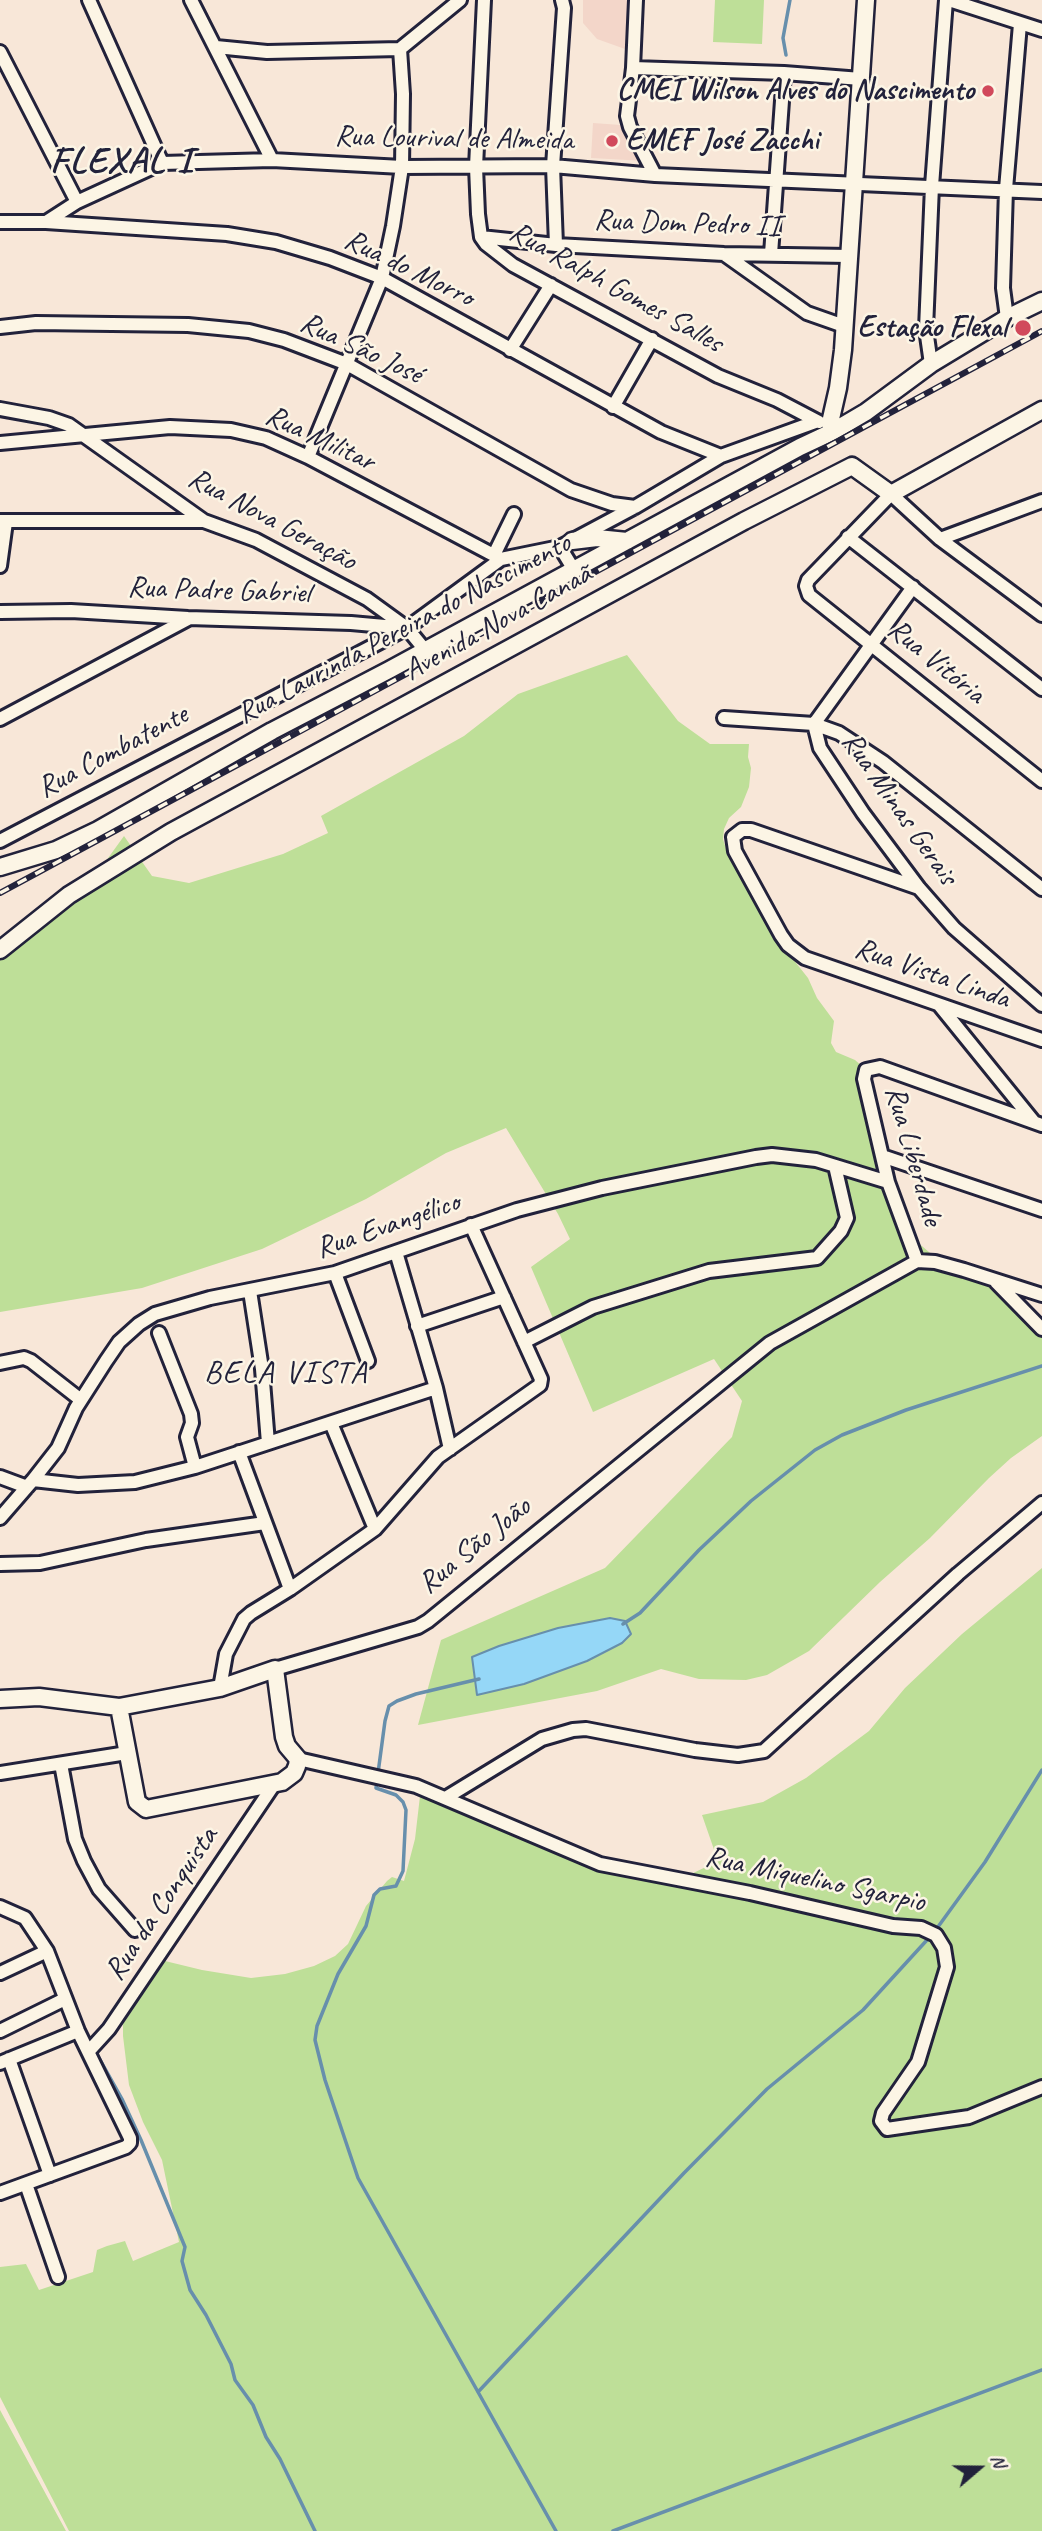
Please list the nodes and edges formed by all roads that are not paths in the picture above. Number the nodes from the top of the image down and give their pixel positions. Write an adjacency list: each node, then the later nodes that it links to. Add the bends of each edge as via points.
1 (89, 0): 18 (street)
2 (191, 0): 11 (street)
3 (460, 0): 12 (street)
4 (484, 0): 19 (street, Rua Ralph Gomes Salles)
5 (562, 0): 20 (street)
6 (636, 0): 14 (street)
7 (866, 0): 16 (street)
8 (950, 0): 9 (street); 25 (street)
9 (1020, 24): 10 (street); 26 (street)
10 (1042, 30)
11 (216, 47): 12 (street, via 267,52); 17 (street)
12 (400, 49): 21 (street)
13 (0, 52): 28 (street)
14 (633, 68): 15 (street); 22 (street, via 628,120)
15 (784, 73): 16 (street); 23 (street)
16 (861, 79): 24 (street)
17 (272, 160): 18 (street, Rua Lourival de Almeida); 21 (street, Rua Lourival de Almeida)
18 (162, 163): 28 (street, Rua Lourival de Almeida)
19 (476, 166): 20 (street, Rua Lourival de Almeida); 21 (street, Rua Lourival de Almeida); 31 (street, Rua Ralph Gomes Salles)
20 (553, 166): 22 (street, Rua Lourival de Almeida); 32 (street)
21 (402, 167): 36 (street)
22 (656, 175): 23 (street, Rua Lourival de Almeida)
23 (775, 180): 24 (street, Rua Lourival de Almeida); 34 (street)
24 (854, 183): 25 (street, Rua Lourival de Almeida); 35 (street)
25 (932, 186): 26 (street, Rua Lourival de Almeida); 45 (street, via 926,328)
26 (1006, 189): 27 (street, Rua Lourival de Almeida); 39 (street, via 1003,288)
27 (1042, 192)
28 (77, 202): 30 (street, Rua Lourival de Almeida)
29 (0, 222): 30 (street, Rua do Morro)
30 (46, 222): 36 (street, Rua do Morro, via 227,234 276,242)
31 (481, 237): 32 (street, Rua Dom Pedro II); 37 (street, Rua Ralph Gomes Salles, via 494,252)
32 (556, 245): 33 (street, Rua Dom Pedro II)
33 (724, 254): 34 (street, Rua Dom Pedro II); 40 (street, via 807,313)
34 (771, 254): 35 (street, Rua Dom Pedro II)
35 (849, 256): 40 (street)
36 (382, 278): 43 (street, Rua do Morro); 44 (street)
37 (551, 285): 42 (street, Rua Ralph Gomes Salles); 43 (street)
38 (1042, 301): 39 (street, Rua Laurinda Pereira do Nascimento)
39 (1007, 317): 45 (street, Rua Laurinda Pereira do Nascimento)
40 (844, 326): 49 (street, via 838,388)
41 (0, 327): 44 (street, Rua São José, via 36,323 221,327 284,340)
42 (652, 339): 46 (street); 49 (street, Rua Ralph Gomes Salles, via 718,376)
43 (510, 350): 46 (street, Rua do Morro)
44 (347, 364): 53 (street); 56 (street, Rua São José, via 570,490)
45 (931, 364): 49 (street, Rua Laurinda Pereira do Nascimento, via 866,412)
46 (613, 407): 52 (street, Rua do Morro)
47 (0, 409): 50 (street, Rua Nova Geração, via 49,418)
48 (1042, 410): 54 (street)
49 (826, 426): 52 (street); 62 (street, Rua Laurinda Pereira do Nascimento, via 800,447)
50 (84, 436): 51 (street, Rua Militar); 53 (street, Rua Militar, via 170,427 231,429 267,438); 58 (street, Rua Nova Geração)
51 (0, 443)
52 (721, 456): 56 (street)
53 (308, 457): 64 (street, Rua Militar)
54 (891, 495): 60 (street); 61 (street); 85 (street, Avenida Nova Canaã, via 852,466 171,832 69,895)
55 (1042, 501): 61 (street)
56 (635, 507): 63 (street)
57 (514, 514): 64 (street)
58 (204, 521): 59 (street); 71 (street, Rua Nova Geração, via 256,540 367,599)
59 (3, 522): 65 (street)
60 (848, 537): 67 (street); 72 (street, Rua Vitória, via 806,586 810,595)
61 (940, 539): 69 (street)
62 (628, 541): 63 (street, via 597,538); 66 (street, Rua Laurinda Pereira do Nascimento)
63 (566, 544): 64 (street); 66 (street)
64 (498, 557): 71 (street, Rua Combatente)
65 (0, 566)
66 (574, 570): 73 (street, Rua Laurinda Pereira do Nascimento)
67 (913, 587): 72 (street, Rua Minas Gerais); 74 (street)
68 (0, 612): 70 (street, Rua Padre Gabriel)
69 (1041, 614)
70 (188, 618): 71 (street, Rua Padre Gabriel); 76 (street)
71 (407, 628): 73 (street); 81 (street, Rua Combatente)
72 (871, 644): 79 (street, Rua Minas Gerais); 80 (street, Rua Vitória)
73 (425, 650): 82 (street, Rua Laurinda Pereira do Nascimento, via 98,830 56,850)
74 (1042, 689)
75 (0, 705): 76 (street)
76 (15, 710): 78 (street)
77 (724, 718): 79 (street)
78 (0, 719)
79 (814, 724): 83 (street, Rua Minas Gerais, via 823,755); 84 (street, via 839,733 883,762)
80 (1042, 781)
81 (0, 841)
82 (0, 867)
83 (919, 888): 86 (street, Rua Minas Gerais, via 954,928); 87 (street, Rua Vista Linda, via 751,831 733,837 735,851 788,945 805,958)
84 (1042, 889)
85 (0, 950)
86 (1042, 1005)
87 (940, 1006): 88 (street, Rua Vista Linda); 89 (street)
88 (1042, 1040)
89 (1038, 1123): 90 (street, Rua Liberdade, via 869,1068 864,1079)
90 (882, 1156): 92 (street, Rua Liberdade); 93 (street)
91 (835, 1166): 92 (street, Rua Evangélico); 94 (street, Rua Evangélico, via 797,1157 756,1157 602,1188); 105 (street, via 847,1218 835,1240 817,1258 709,1271 593,1307)
92 (888, 1182): 96 (street, Rua Liberdade)
93 (1042, 1210)
94 (471, 1225): 95 (street, Rua Evangélico); 101 (street)
95 (396, 1252): 97 (street, Rua Evangélico); 102 (street)
96 (917, 1261): 98 (street); 123 (street, Rua São João, via 770,1343 418,1627)
97 (335, 1273): 99 (street, Rua Evangélico); 106 (street)
98 (993, 1278): 100 (street); 103 (street)
99 (250, 1291): 109 (street, Rua Evangélico, via 155,1314 139,1324 120,1342); 111 (street)
100 (1042, 1296)
101 (504, 1297): 102 (street); 105 (street)
102 (417, 1326): 108 (street)
103 (1042, 1329)
104 (159, 1333): 114 (street, via 191,1414 187,1437)
105 (524, 1342): 112 (street, via 541,1379 537,1388)
106 (368, 1361)
107 (0, 1363): 109 (street, via 31,1361)
108 (436, 1388): 110 (street); 112 (street)
109 (81, 1400): 116 (street, Rua Evangélico, via 58,1448)
110 (331, 1423): 111 (street); 120 (street)
111 (268, 1443): 113 (street)
112 (450, 1449): 120 (street)
113 (239, 1452): 114 (street); 119 (street)
114 (195, 1467): 116 (street, via 135,1482)
115 (0, 1477): 116 (street)
116 (30, 1484): 118 (street, Rua Evangélico)
117 (1042, 1503): 132 (street, via 764,1751 738,1755 573,1730 542,1739)
118 (0, 1518)
119 (265, 1522): 121 (street, via 40,1563); 122 (street)
120 (375, 1529): 122 (street)
121 (0, 1564)
122 (290, 1589): 124 (street, via 244,1619 226,1654)
123 (275, 1669): 124 (street, Rua São João); 128 (street, via 284,1737)
124 (220, 1688): 126 (street, Rua São João)
125 (0, 1699): 126 (street, Rua São João, via 39,1697)
126 (119, 1707): 127 (street)
127 (127, 1753): 129 (street); 131 (street, via 137,1802 146,1809)
128 (298, 1759): 131 (street, via 289,1779); 132 (street, Rua Miquelino Sgarpio)
129 (61, 1765): 130 (street); 134 (street, via 75,1839 84,1861 99,1889)
130 (0, 1773)
131 (275, 1783): 140 (street, Rua da Conquista, via 109,2029)
132 (447, 1797): 142 (street, Rua Miquelino Sgarpio, via 600,1864 893,1926 921,1928 936,1935 947,1967 918,2062 883,2113 881,2121 887,2129 969,2118)
133 (0, 1907): 135 (street, via 25,1919)
134 (135, 1930)
135 (47, 1951): 136 (street); 137 (street)
136 (2, 1967)
137 (65, 1999): 138 (street); 139 (street)
138 (0, 2031)
139 (78, 2031): 140 (street); 141 (street)
140 (89, 2051): 143 (street, via 130,2143)
141 (5, 2061): 143 (street)
142 (1042, 2088)
143 (50, 2175): 144 (street)
144 (26, 2184): 145 (street); 146 (street)
145 (0, 2193)
146 (58, 2277)

